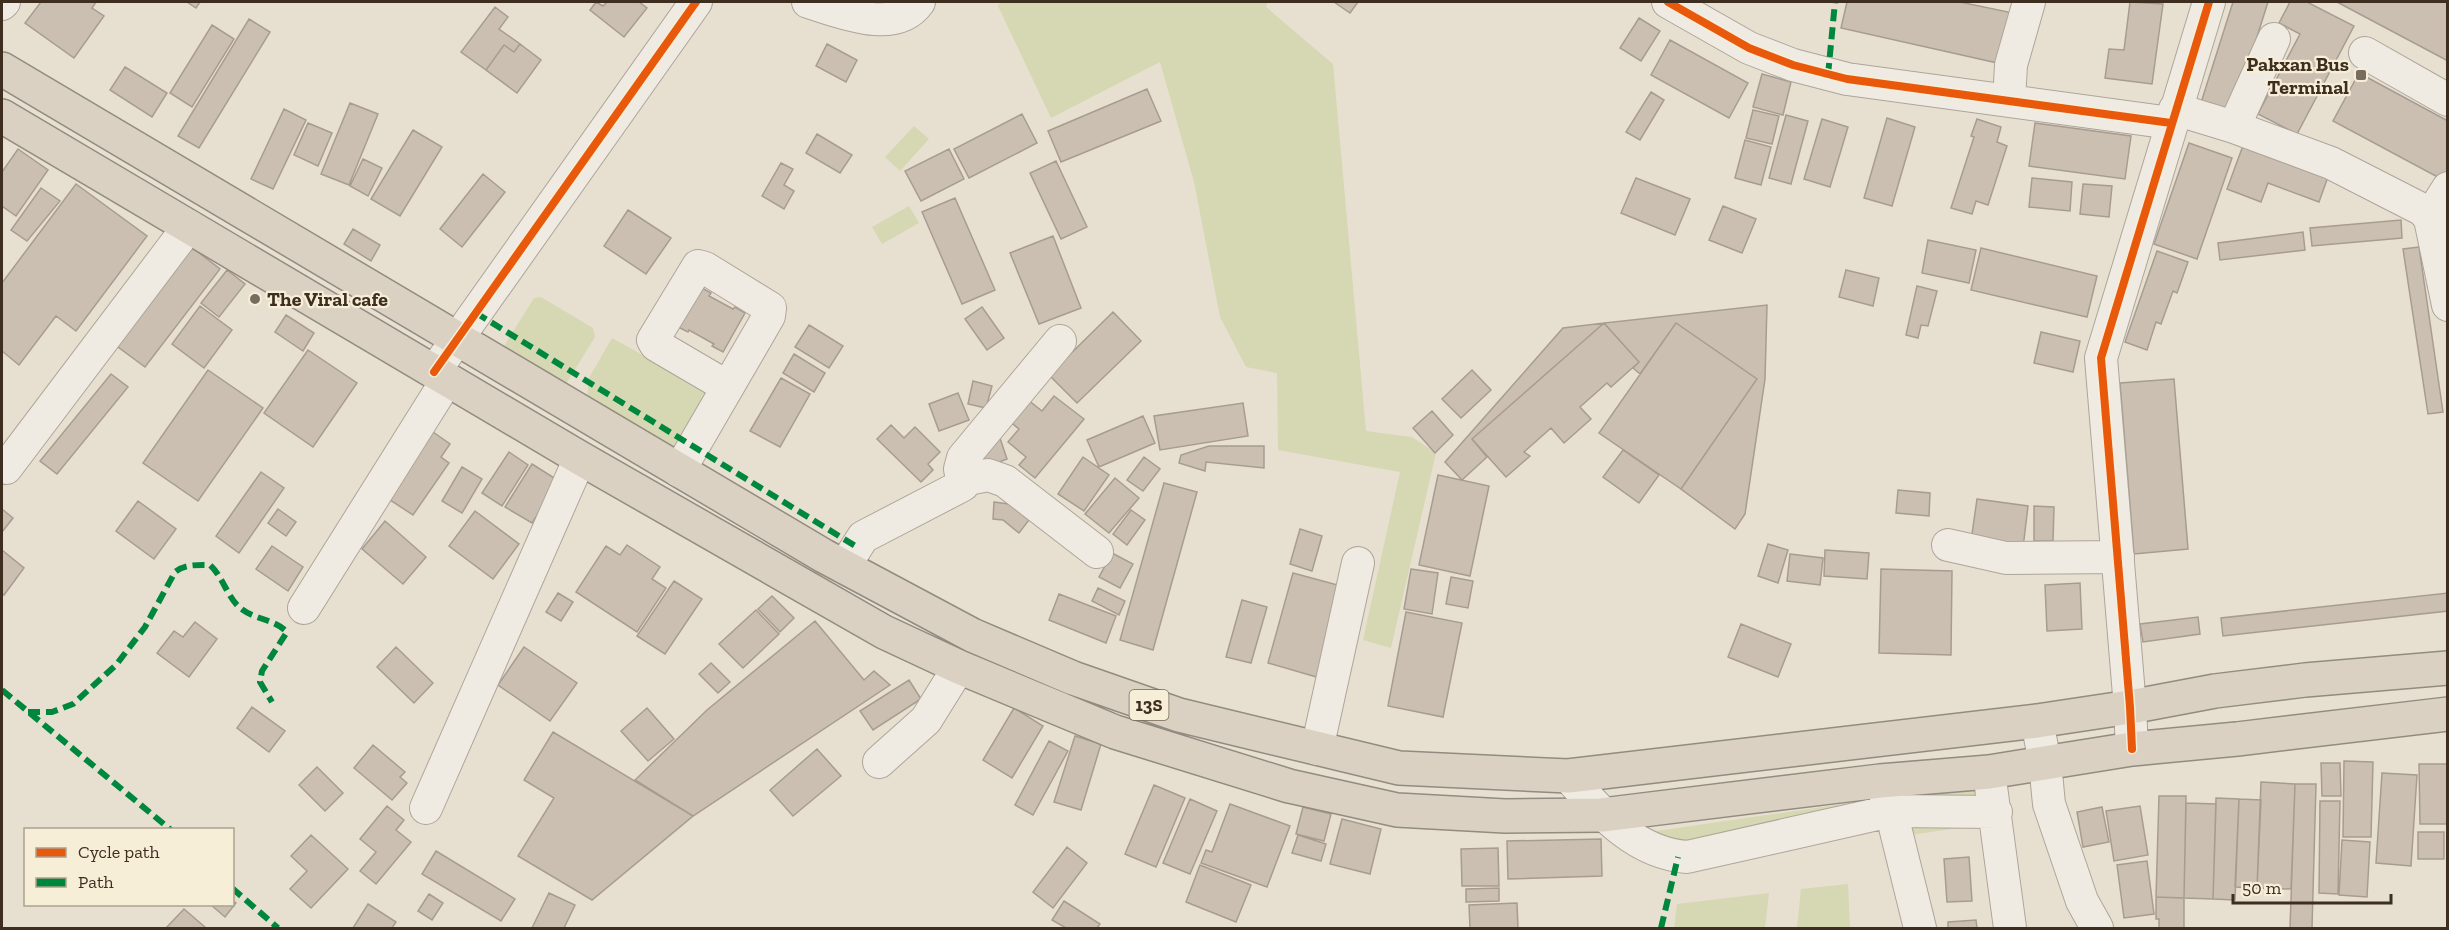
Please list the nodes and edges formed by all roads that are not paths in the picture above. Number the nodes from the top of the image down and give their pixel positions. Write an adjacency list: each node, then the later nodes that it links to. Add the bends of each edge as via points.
1 (696, 2): 19 (street)
2 (808, 2): 3 (street, via 851,15 889,20 914,9)
3 (919, 2)
4 (1668, 2): 11 (street, via 1749,48 1793,65 1847,79)
5 (2029, 2): 11 (street, via 2011,65)
6 (2209, 2): 13 (street)
7 (2274, 39): 14 (street)
8 (2365, 53): 10 (street)
9 (2, 69): 19 (highway, 13S)
10 (2448, 100)
11 (2009, 101): 13 (street)
12 (2, 116): 17 (highway, 13S)
13 (2173, 116): 14 (street); 29 (street, via 2101,358)
14 (2234, 127): 16 (street, via 2331,163)
15 (2448, 188): 16 (street)
16 (2427, 214): 18 (street)
17 (189, 226): 21 (highway, 13S); 24 (street)
18 (2448, 305)
19 (457, 340): 21 (street); 25 (highway, 13S)
20 (1060, 341): 26 (street, via 963,458)
21 (441, 376): 23 (highway, 13S); 33 (street)
22 (726, 386): 25 (street)
23 (580, 458): 32 (highway, 13S); 46 (street)
24 (6, 468)
25 (678, 471): 30 (highway, 13S)
26 (963, 480): 28 (street, via 988,474 1005,481); 30 (street, via 960,488 863,537)
27 (1948, 545): 29 (street, via 2006,558)
28 (1097, 552)
29 (2118, 557): 36 (street)
30 (834, 562): 32 (highway); 39 (highway, 13S, via 972,635 1073,678 1179,716)
31 (1358, 563): 39 (street)
32 (804, 587): 34 (highway, 13S, via 884,632)
33 (304, 608)
34 (959, 667): 41 (street, via 926,720); 48 (highway, 13S, via 1115,732 1311,791 1398,810 1505,816)
35 (2448, 668): 36 (highway, 13S, via 2305,680)
36 (2130, 707): 38 (highway, 13S); 40 (street)
37 (2448, 714): 40 (highway, 13S)
38 (2037, 721): 42 (street); 44 (highway, 13S)
39 (1317, 749): 44 (highway, 13S, via 1399,768)
40 (2132, 749): 42 (highway, 13S)
41 (879, 762)
42 (2045, 762): 43 (highway, 13S); 51 (street, via 2049,804 2082,901)
43 (1989, 772): 45 (highway, 13S); 47 (street)
44 (1568, 776): 48 (street)
45 (1885, 796): 47 (street); 48 (highway, 13S); 48 (street, via 1687,857 1635,841); 49 (street)
46 (426, 808)
47 (1996, 812): 50 (street)
48 (1602, 814)
49 (1920, 928)
50 (2010, 928)
51 (2097, 928)

